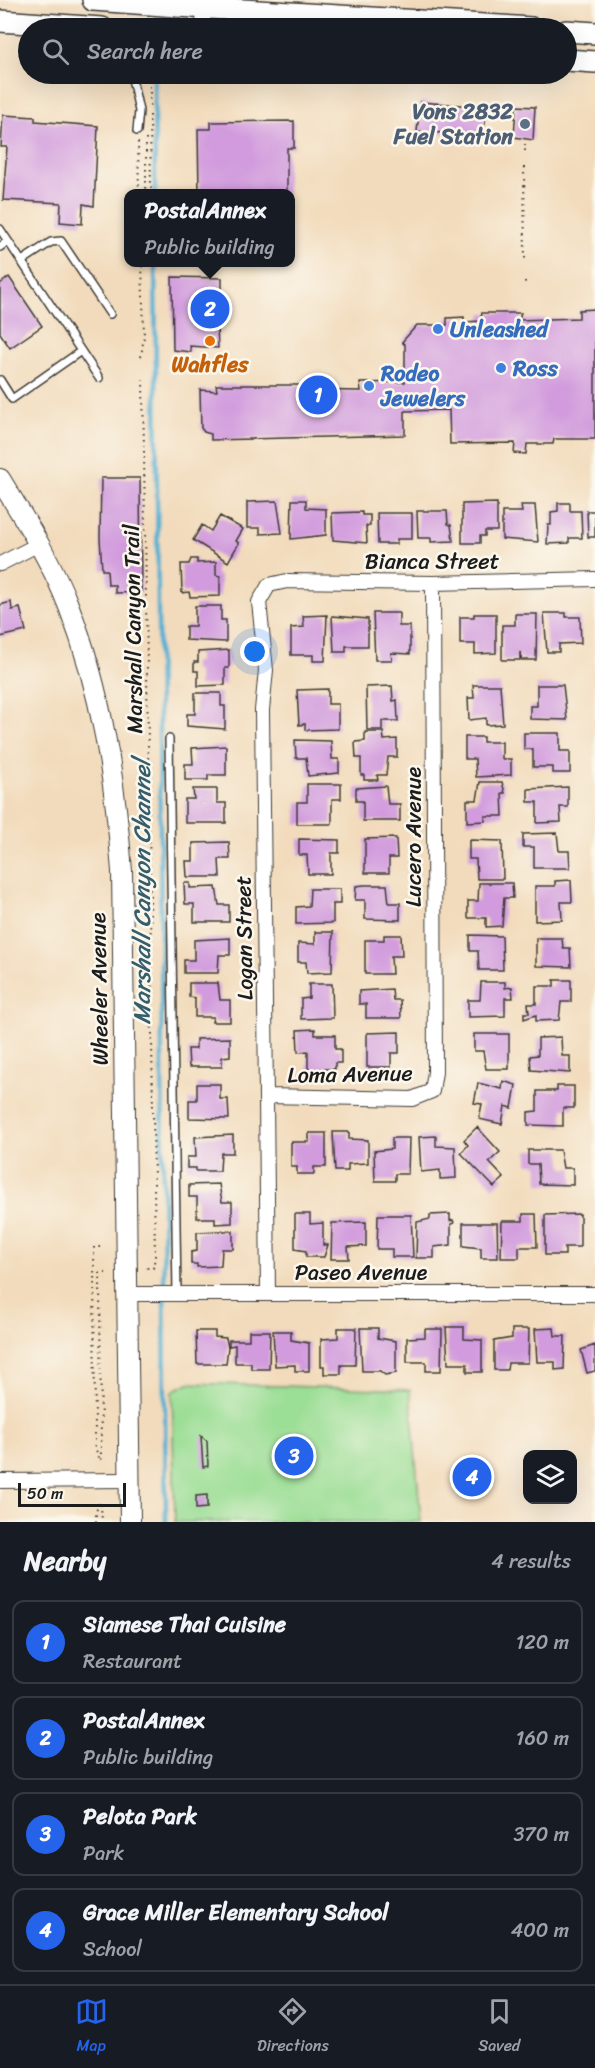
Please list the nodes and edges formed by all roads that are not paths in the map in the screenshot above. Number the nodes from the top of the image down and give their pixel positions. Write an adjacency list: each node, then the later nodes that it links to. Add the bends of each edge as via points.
1 (106, 1): 2 (main road, bridge, via 177,6)
2 (203, 12): 3 (main road)
3 (326, 18)
4 (0, 21): 5 (main road)
5 (18, 22)
6 (577, 32): 7 (main road)
7 (595, 33)
8 (577, 61): 9 (main road)
9 (595, 62)
10 (133, 84): 11 (lane, via 139,111)
11 (137, 131)
12 (0, 229): 13 (lane)
13 (8, 241): 14 (lane); 15 (lane)
14 (0, 247)
15 (22, 261): 16 (lane, via 51,242 62,241); 17 (lane)
16 (110, 314)
17 (81, 351): 18 (lane); 19 (lane, via 12,399)
18 (99, 378)
19 (0, 380)
20 (0, 479): 21 (main road, Wheeler Avenue)
21 (39, 544): 22 (street); 30 (main road, Wheeler Avenue, via 69,606 86,656 104,723 116,800 122,871)
22 (0, 564)
23 (595, 579): 24 (street, Bianca Street)
24 (432, 583): 25 (street, Bianca Street, via 287,581); 27 (street, Lucero Avenue)
25 (269, 585): 28 (street, Logan Street, via 259,602 266,670 262,710)
26 (169, 740): 32 (lane)
27 (432, 1091): 28 (street, Loma Avenue, via 412,1099)
28 (267, 1096): 29 (street, Logan Street)
29 (268, 1293): 31 (street, Paseo Avenue); 32 (street, Paseo Avenue)
30 (127, 1294): 32 (street, Paseo Avenue); 33 (main road, Wheeler Avenue)
31 (595, 1294)
32 (169, 1295)
33 (129, 1480): 34 (street); 35 (main road, Wheeler Avenue)
34 (0, 1481)
35 (130, 1522)

